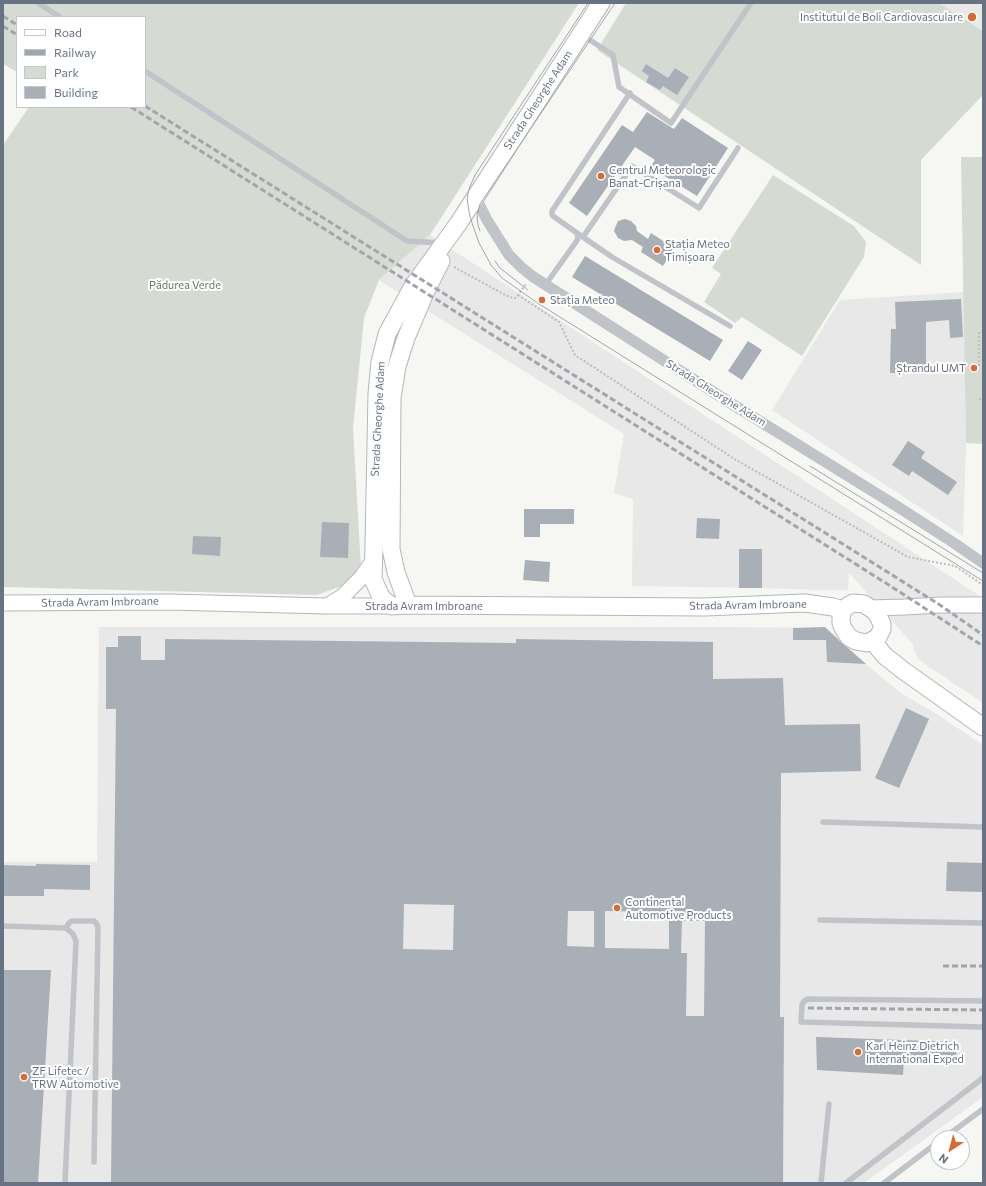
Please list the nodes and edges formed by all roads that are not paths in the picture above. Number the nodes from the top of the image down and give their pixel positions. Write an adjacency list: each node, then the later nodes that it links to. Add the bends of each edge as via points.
1 (38, 3): 4 (lane)
2 (601, 3): 5 (main road, Strada Gheorghe Adam)
3 (751, 3): 7 (lane, via 671,123)
4 (58, 16)
5 (581, 34): 7 (lane, via 613,55 619,86); 9 (main road, Strada Gheorghe Adam)
6 (146, 72): 13 (lane, via 407,241)
7 (630, 93): 11 (lane, via 552,211 553,216)
8 (738, 148): 12 (lane, via 700,208 632,166)
9 (475, 196): 10 (main road, Strada Gheorghe Adam); 14 (street, Strada Gheorghe Adam, via 509,255 532,276)
10 (458, 224): 13 (main road, Strada Gheorghe Adam); 19 (main road, Strada Gheorghe Adam, via 425,293 396,366 392,398 391,550)
11 (577, 233): 12 (lane); 14 (lane, via 576,242)
12 (583, 238): 15 (lane)
13 (444, 243): 16 (main road, Strada Gheorghe Adam, via 413,286 387,334 380,362)
14 (546, 284): 17 (street, Strada Gheorghe Adam)
15 (730, 326)
16 (373, 561): 21 (main road, via 362,577 342,597); 22 (main road, Strada Gheorghe Adam, via 373,579 380,597)
17 (983, 563)
18 (3, 603): 21 (main road, Strada Avram Imbroane, via 168,602)
19 (408, 605): 22 (main road, Strada Avram Imbroane); 25 (main road, Strada Avram Imbroane, via 805,604)
20 (983, 605): 23 (main road)
21 (327, 606): 22 (main road, Strada Avram Imbroane)
22 (391, 606)
23 (904, 607): 24 (main road); 26 (main road)
24 (870, 608): 25 (main road, via 864,604 853,603); 26 (main road, via 876,612)
25 (844, 610): 27 (main road, via 841,623 849,636 861,642)
26 (882, 624): 27 (main road, via 880,634)
27 (873, 640): 28 (main road, via 885,656)
28 (983, 727)
29 (823, 822): 30 (lane)
30 (983, 827)
31 (820, 920): 32 (lane)
32 (983, 923)
33 (3, 926): 34 (lane)
34 (66, 928): 42 (lane, via 72,921 94,921 98,926); 43 (lane, via 76,941)
35 (983, 1001): 36 (lane, via 808,999 802,1005 801,1022)
36 (983, 1027)
37 (983, 1078): 45 (lane)
38 (829, 1104): 44 (lane)
39 (983, 1109): 40 (lane)
40 (955, 1130)
41 (930, 1148): 46 (lane)
42 (94, 1162)
43 (66, 1183)
44 (821, 1183)
45 (846, 1183)
46 (884, 1183)

